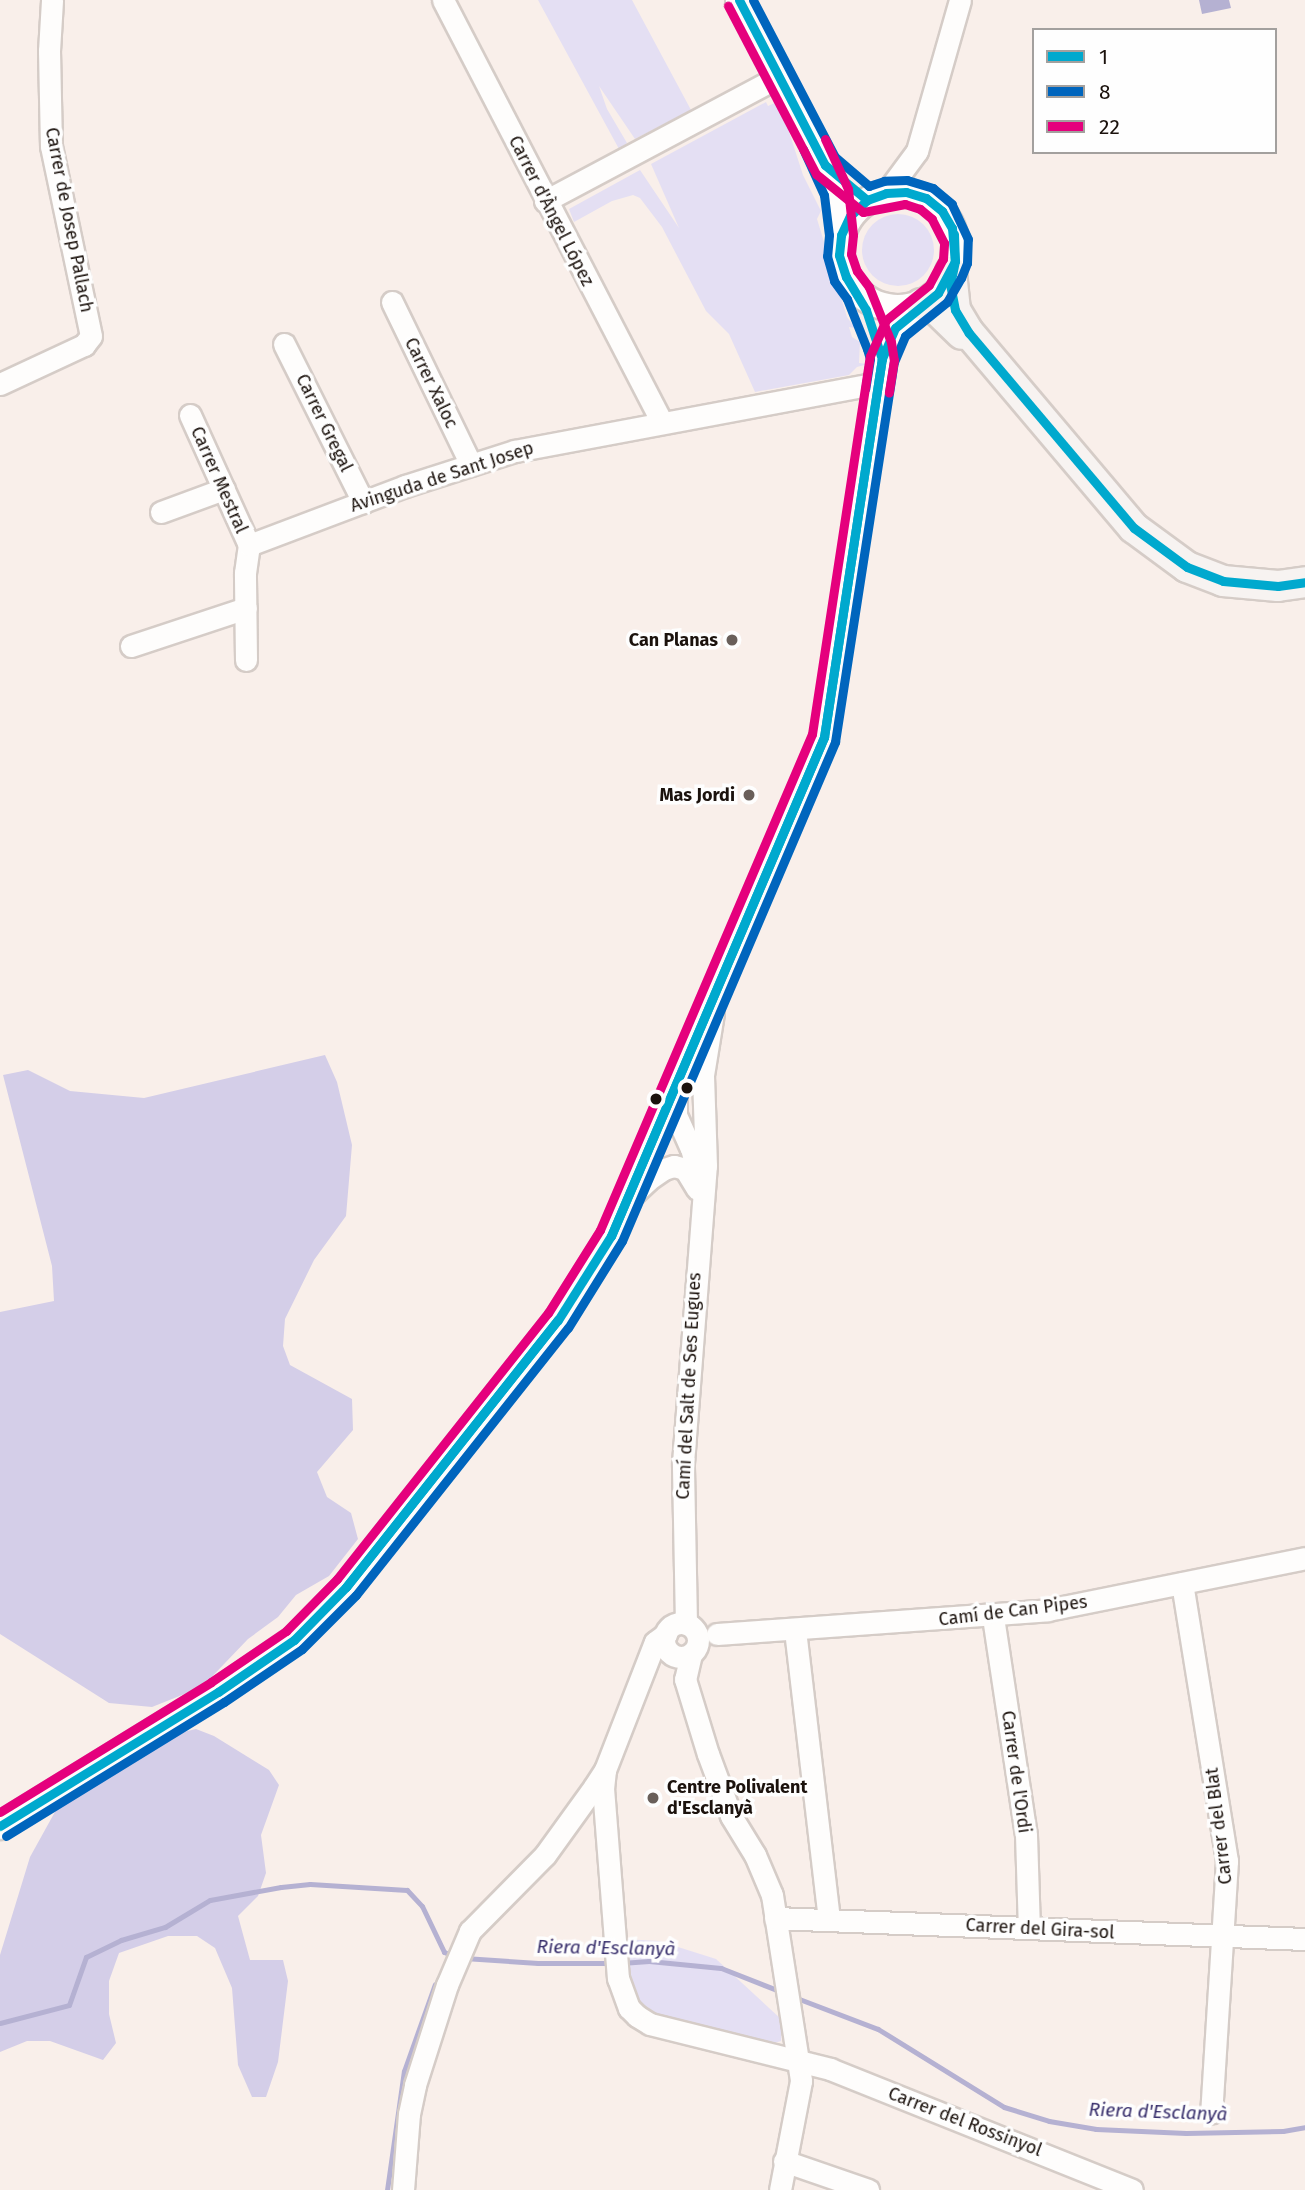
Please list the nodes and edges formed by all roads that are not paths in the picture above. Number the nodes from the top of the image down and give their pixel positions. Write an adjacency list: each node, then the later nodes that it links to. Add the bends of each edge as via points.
1 (52, 0): 16 (street, Carrer de Josep Pallach, via 51,146 90,336 84,345)
2 (443, 0): 8 (street, Carrer d'Àngel López)
3 (739, 0): 5 (street)
4 (960, 0): 7 (street, via 917,151)
5 (778, 77): 6 (street); 8 (street)
6 (825, 165): 7 (street); 9 (street, via 836,192)
7 (877, 196): 9 (street, via 850,216); 10 (street, via 906,192 926,198 942,211 956,241)
8 (545, 201): 18 (street, Carrer d'Àngel López)
9 (841, 235): 11 (street, via 839,255 846,277)
10 (951, 272): 13 (street, via 938,293); 24 (main road, via 955,310 969,333 1134,528 1187,567 1223,581 1278,586)
11 (858, 293): 13 (street, via 875,304 901,308); 15 (street, via 872,326)
12 (392, 302): 19 (street, Carrer Xaloc)
13 (920, 304): 15 (street, via 895,328); 25 (main road, via 935,308 951,321 1097,500 1148,552 1223,588 1253,595)
14 (285, 344): 21 (street, Carrer Gregal)
15 (880, 371): 18 (street, Avinguda de Sant Josep); 29 (street, via 824,737)
16 (0, 384)
17 (190, 415): 20 (street, Carrer Mestral)
18 (662, 422): 19 (street, Avinguda de Sant Josep, via 514,451)
19 (471, 465): 21 (street, Avinguda de Sant Josep)
20 (223, 489): 22 (street); 23 (street, Carrer Mestral)
21 (363, 502): 23 (street, Avinguda de Sant Josep)
22 (161, 512)
23 (249, 545): 26 (street)
24 (1305, 582)
25 (1305, 593)
26 (246, 608): 27 (street); 28 (street)
27 (131, 646)
28 (246, 660)
29 (719, 980): 30 (street); 32 (street, Camí del Salt de Ses Eugues, via 703,1075)
30 (679, 1075): 31 (street, Camí del Salt de Ses Eugues); 33 (street)
31 (676, 1115): 32 (street); 33 (street, via 669,1116); 34 (street, Camí del Salt de Ses Eugues, via 696,1163)
32 (702, 1122): 34 (street, Camí del Salt de Ses Eugues, via 706,1166)
33 (653, 1135): 35 (street)
34 (701, 1198): 35 (street, via 685,1169 674,1166 648,1180); 39 (street, Camí del Salt de Ses Eugues, via 683,1463 684,1575)
35 (625, 1202): 46 (street, via 611,1236 558,1320 346,1587 294,1640)
36 (1305, 1558): 37 (street, Camí de Can Pipes)
37 (1182, 1583): 38 (street, Camí de Can Pipes, via 1048,1611); 50 (street, Carrer del Blat, via 1227,1861)
38 (993, 1617): 40 (street, Camí de Can Pipes); 49 (street, Carrer de l'Ordi, via 1026,1835)
39 (679, 1627): 41 (street, Camí de Can Pipes); 42 (street, via 698,1634); 42 (street, via 664,1643 670,1653 682,1658); 43 (street, via 654,1642)
40 (795, 1630): 41 (street, Camí de Can Pipes); 48 (street)
41 (717, 1634): 42 (street)
42 (693, 1652): 47 (street, via 685,1679 688,1690 732,1816 766,1878)
43 (605, 1770): 44 (street, Carrer del Rossinyol); 45 (street)
44 (606, 1818): 45 (street, via 599,1806 591,1805); 52 (street, Carrer del Rossinyol, via 617,1975 629,2008 650,2024)
45 (572, 1819): 55 (street, via 545,1855 470,1931 415,2085)
46 (0, 1826)
47 (775, 1917): 48 (street, Carrer del Gira-sol); 52 (street)
48 (829, 1919): 49 (street, Carrer del Gira-sol)
49 (1029, 1928): 50 (street, Carrer del Gira-sol)
50 (1224, 1937): 51 (street, Carrer del Gira-sol); 53 (street, Carrer del Blat)
51 (1305, 1939)
52 (796, 2061): 54 (street, via 800,2099); 58 (street, Carrer del Rossinyol, via 830,2069)
53 (1211, 2112)
54 (784, 2161): 56 (street); 57 (street)
55 (403, 2190)
56 (780, 2190)
57 (868, 2190)
58 (1132, 2190)

